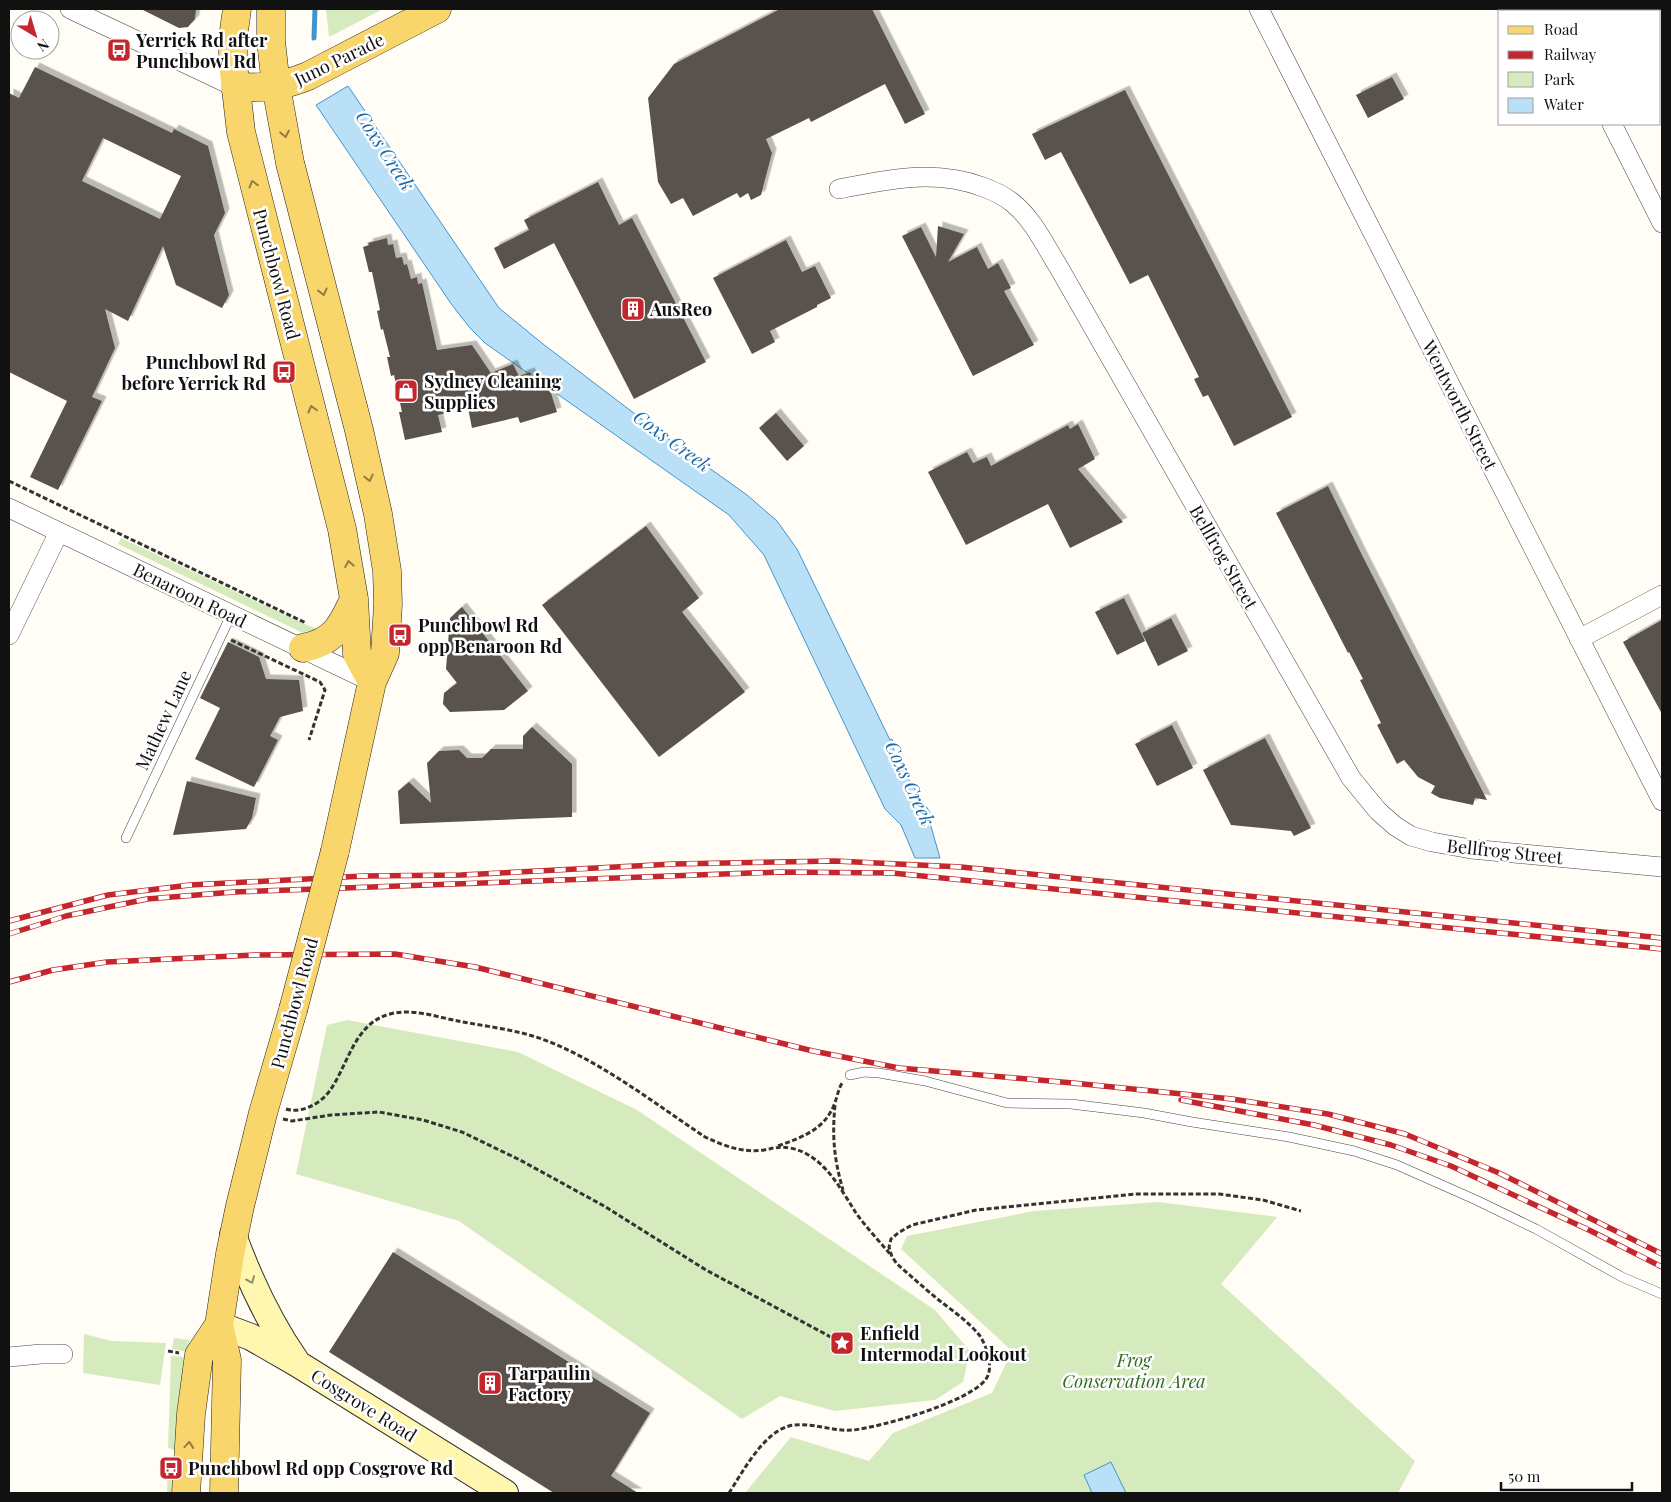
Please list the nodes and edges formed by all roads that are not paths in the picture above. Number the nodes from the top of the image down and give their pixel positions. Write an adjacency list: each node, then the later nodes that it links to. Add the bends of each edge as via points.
1 (70, 9): 7 (street)
2 (237, 9): 7 (main road, Punchbowl Road, via 233,38)
3 (271, 9): 6 (main road, Punchbowl Road)
4 (437, 9): 6 (main road, Juno Parade, via 308,76)
5 (1259, 9): 18 (street, Wentworth Street)
6 (276, 86): 7 (main road, Juno Parade); 19 (main road, Punchbowl Road, one-way to 19, via 292,172 359,430 382,539 388,584 387,633 385,653)
7 (235, 87): 14 (main road, Punchbowl Road, one-way to 7, via 342,529 250,172)
8 (1613, 125): 10 (street)
9 (839, 189): 22 (street, Bellfrog Street, via 893,178 939,176 993,191 1014,204 1029,220 1351,778 1395,826 1411,836 1450,846)
10 (1662, 223)
11 (9, 508): 12 (street, Benaroon Road)
12 (59, 532): 15 (street, Benaroon Road); 16 (street)
13 (1662, 595): 18 (street)
14 (354, 599): 17 (main road, via 333,635 316,646); 19 (main road, Punchbowl Road, via 357,654)
15 (231, 615): 17 (street, Benaroon Road); 21 (lane, Mathew Lane)
16 (9, 635)
17 (309, 637): 19 (street, Benaroon Road)
18 (1579, 639): 20 (street, Wentworth Street)
19 (372, 682): 24 (main road, Punchbowl Road, bridge, via 335,851)
20 (1662, 801)
21 (126, 838)
22 (1662, 867)
23 (850, 1075): 25 (lane, via 879,1073 1007,1103 1111,1108 1354,1151 1397,1165 1484,1203 1622,1277)
24 (234, 1235): 26 (main road, Punchbowl Road); 29 (main road, one-way to 29, via 259,1298)
25 (1662, 1294)
26 (219, 1325): 29 (main road, Cosgrove Road, via 251,1337); 30 (main road, Punchbowl Road, one-way to 26, via 199,1355); 31 (main road, Punchbowl Road, via 227,1360)
27 (63, 1354): 28 (street)
28 (9, 1357)
29 (298, 1364): 32 (main road, Cosgrove Road)
30 (186, 1493)
31 (224, 1493)
32 (505, 1493)

